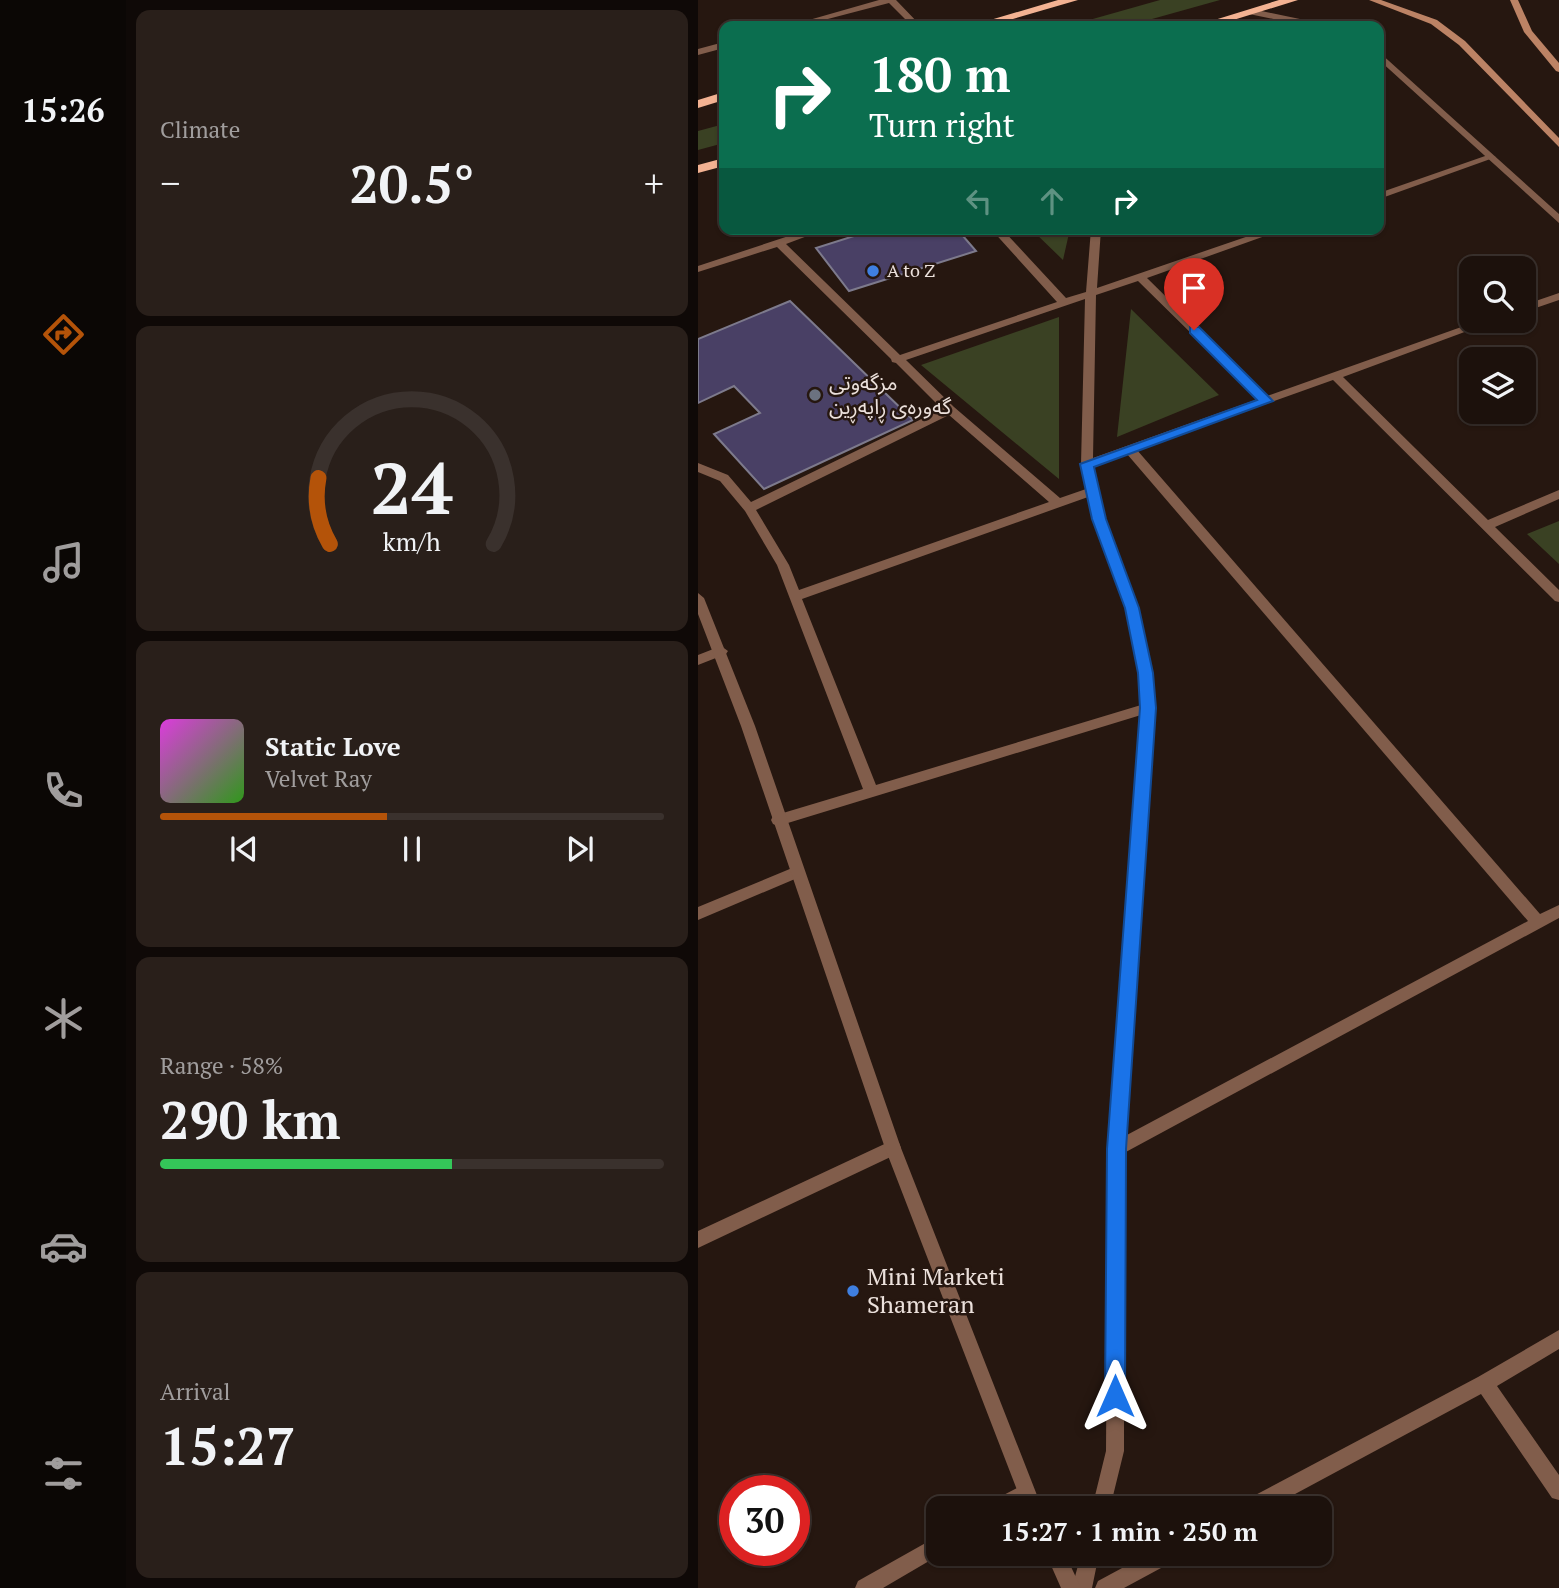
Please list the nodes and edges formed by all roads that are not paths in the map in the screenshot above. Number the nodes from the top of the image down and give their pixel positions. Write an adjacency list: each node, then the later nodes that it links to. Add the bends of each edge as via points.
1 (890, 0): 7 (street); 8 (street)
2 (1072, 0): 9 (highway)
3 (1292, 0): 6 (highway)
4 (1374, 0): 18 (main road, via 1417,14 1462,43)
5 (1518, 1): 15 (main road, via 1528,32)
6 (1252, 12): 10 (highway); 11 (street)
7 (811, 21)
8 (912, 21)
9 (994, 21)
10 (1219, 21)
11 (1295, 21)
12 (719, 46): 13 (street)
13 (698, 52)
14 (1384, 60): 19 (street)
15 (1559, 69)
16 (719, 98): 17 (highway)
17 (698, 104)
18 (1559, 144)
19 (1491, 157): 22 (street); 23 (street)
20 (719, 163): 21 (highway)
21 (698, 169)
22 (1384, 193)
23 (1559, 220)
24 (802, 235): 28 (street)
25 (1002, 235): 33 (street)
26 (1096, 235): 31 (street)
27 (1262, 235): 30 (street)
28 (779, 243): 29 (street); 36 (street)
29 (698, 269)
30 (1140, 277): 31 (street); 38 (street)
31 (1091, 293): 33 (street); 41 (street)
32 (1559, 296): 34 (street)
33 (1064, 303): 36 (street)
34 (1536, 305)
35 (1459, 332): 37 (street)
36 (896, 360): 39 (street)
37 (1335, 376): 38 (street); 47 (street)
38 (1266, 401): 40 (street)
39 (950, 410): 45 (street); 46 (street)
40 (1130, 450): 41 (street); 59 (street)
41 (1087, 464): 43 (street)
42 (698, 467): 46 (street, via 724,478)
43 (1092, 491): 45 (street); 53 (street, via 1132,608)
44 (1559, 494): 47 (street)
45 (1058, 503): 48 (street)
46 (749, 508): 48 (street)
47 (1486, 526): 50 (street)
48 (796, 596): 54 (street)
49 (698, 598): 51 (street)
50 (1559, 598)
51 (721, 651): 52 (street); 55 (street)
52 (698, 660)
53 (1148, 708): 54 (street); 61 (street)
54 (871, 791): 55 (street)
55 (778, 820): 56 (street)
56 (797, 872): 58 (street); 60 (street)
57 (1559, 911): 59 (street)
58 (698, 914)
59 (1538, 922): 61 (street)
60 (893, 1148): 62 (street); 66 (street)
61 (1116, 1149): 67 (street, via 1115,1451)
62 (698, 1240)
63 (1559, 1339): 64 (street)
64 (1484, 1383): 65 (street); 68 (street)
65 (1559, 1491)
66 (1027, 1496)
67 (1104, 1496)
68 (1273, 1496)
69 (926, 1552): 73 (street)
70 (1061, 1566): 74 (street)
71 (1088, 1566): 75 (street)
72 (1145, 1566): 76 (street)
73 (865, 1588)
74 (1071, 1588)
75 (1082, 1588)
76 (1105, 1588)

